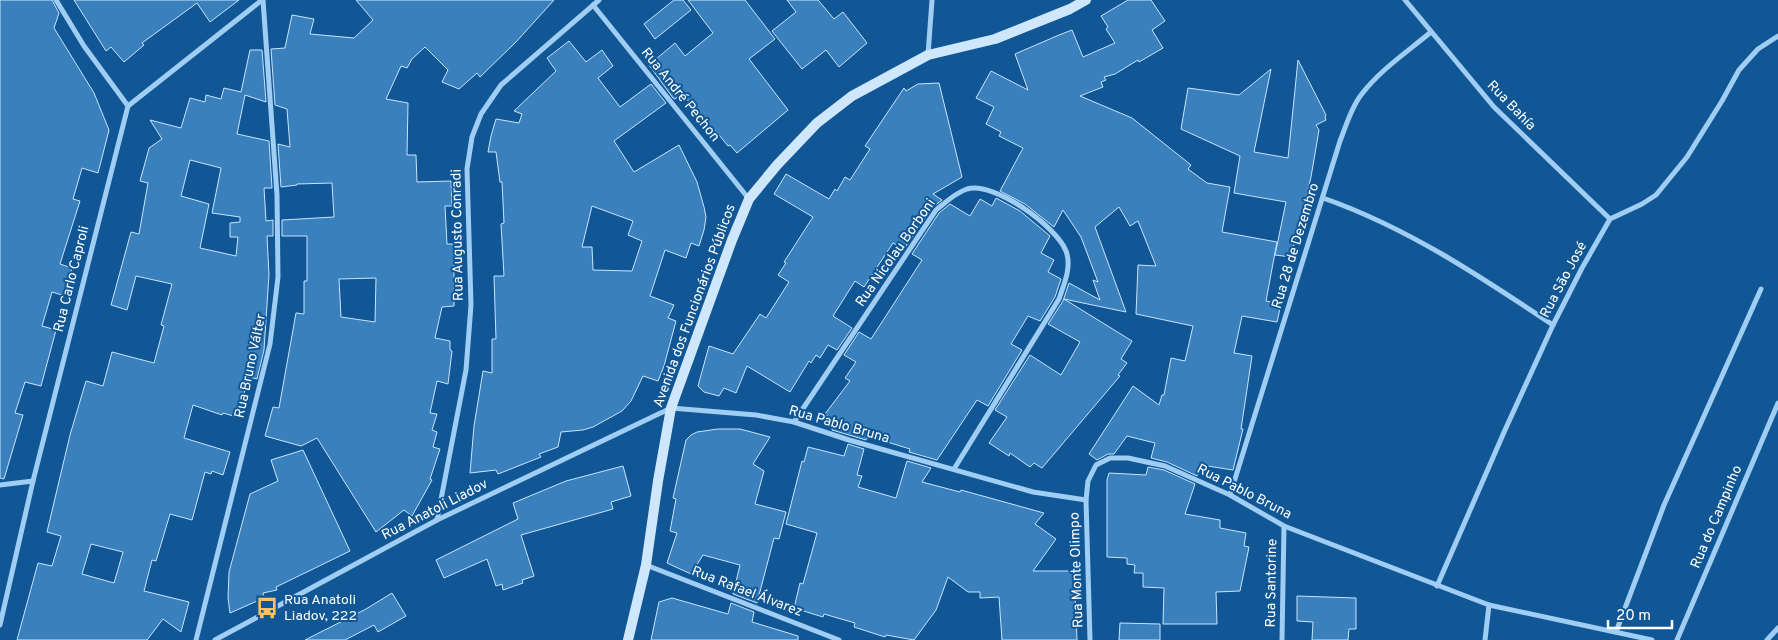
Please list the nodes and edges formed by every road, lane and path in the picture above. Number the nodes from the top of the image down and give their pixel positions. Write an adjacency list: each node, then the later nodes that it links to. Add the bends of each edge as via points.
1 (56, 0): 11 (street, via 84,46)
2 (263, 0): 11 (street); 33 (street, Rua Bruno Válter, via 277,195 278,277 270,344)
3 (599, 0): 7 (street, Rua Augusto Conradi)
4 (932, 0): 10 (street)
5 (1086, 0): 10 (street, Avenida dos Funcionários Públicos, via 995,39)
6 (1405, 0): 8 (street, Rua Bahía)
7 (593, 5): 13 (street, Rua André Pechon); 25 (street, Rua Augusto Conradi, via 501,85 481,114 472,137 467,168 471,305 466,370)
8 (1431, 32): 12 (street, Rua 28 de Dezembro, via 1378,76 1360,96 1340,141); 14 (street, Rua Bahía, via 1494,107)
9 (1778, 36): 14 (street, via 1758,49 1739,70 1688,157 1656,195)
10 (928, 55): 13 (street, Avenida dos Funcionários Públicos, via 852,96 817,122)
11 (128, 106): 21 (street, Rua Carlo Caproli)
12 (1323, 198): 16 (street, via 1350,207 1415,238); 23 (street, Rua 28 de Dezembro)
13 (749, 199): 18 (street, Avenida dos Funcionários Públicos)
14 (1610, 219): 16 (street, Rua São José)
15 (1761, 289): 32 (street, via 1664,505)
16 (1553, 325): 28 (street, Rua São José)
17 (1778, 402): 41 (street, Rua do Campinho)
18 (671, 408): 19 (street, Rua Pablo Bruna, via 756,415); 25 (street, Rua Anatoli Liadov); 27 (street, Avenida dos Funcionários Públicos)
19 (794, 422): 20 (street, Rua Pablo Bruna); 20 (street, Rua Nicolau Borboni, via 936,210 969,188 993,192 1029,210 1052,230 1066,252 1068,275 1059,299)
20 (954, 469): 24 (street, Rua Pablo Bruna, via 1033,492)
21 (33, 481): 22 (street); 30 (street, Rua Carlo Caproli)
22 (0, 485)
23 (1230, 495): 24 (street, Rua Pablo Bruna, via 1165,466 1128,458 1110,458 1096,466 1088,481); 26 (street, Rua Pablo Bruna)
24 (1086, 500): 37 (street, Rua Monte Olimpo)
25 (437, 520): 34 (street, Rua Anatoli Liadov)
26 (1284, 526): 28 (street, Rua Pablo Bruna); 38 (street, Rua Santorine)
27 (646, 565): 35 (street, Avenida dos Funcionários Públicos); 36 (street, Rua Rafael Álvarez)
28 (1437, 586): 29 (street, Rua Pablo Bruna)
29 (1488, 605): 32 (street, Rua Pablo Bruna); 39 (street)
30 (0, 625)
31 (1778, 628): 42 (street)
32 (1616, 632): 40 (street, Rua Pablo Bruna)
33 (196, 640)
34 (215, 640)
35 (628, 640)
36 (840, 640)
37 (1090, 640)
38 (1282, 640)
39 (1485, 640)
40 (1652, 640)
41 (1677, 640)
42 (1767, 640)

